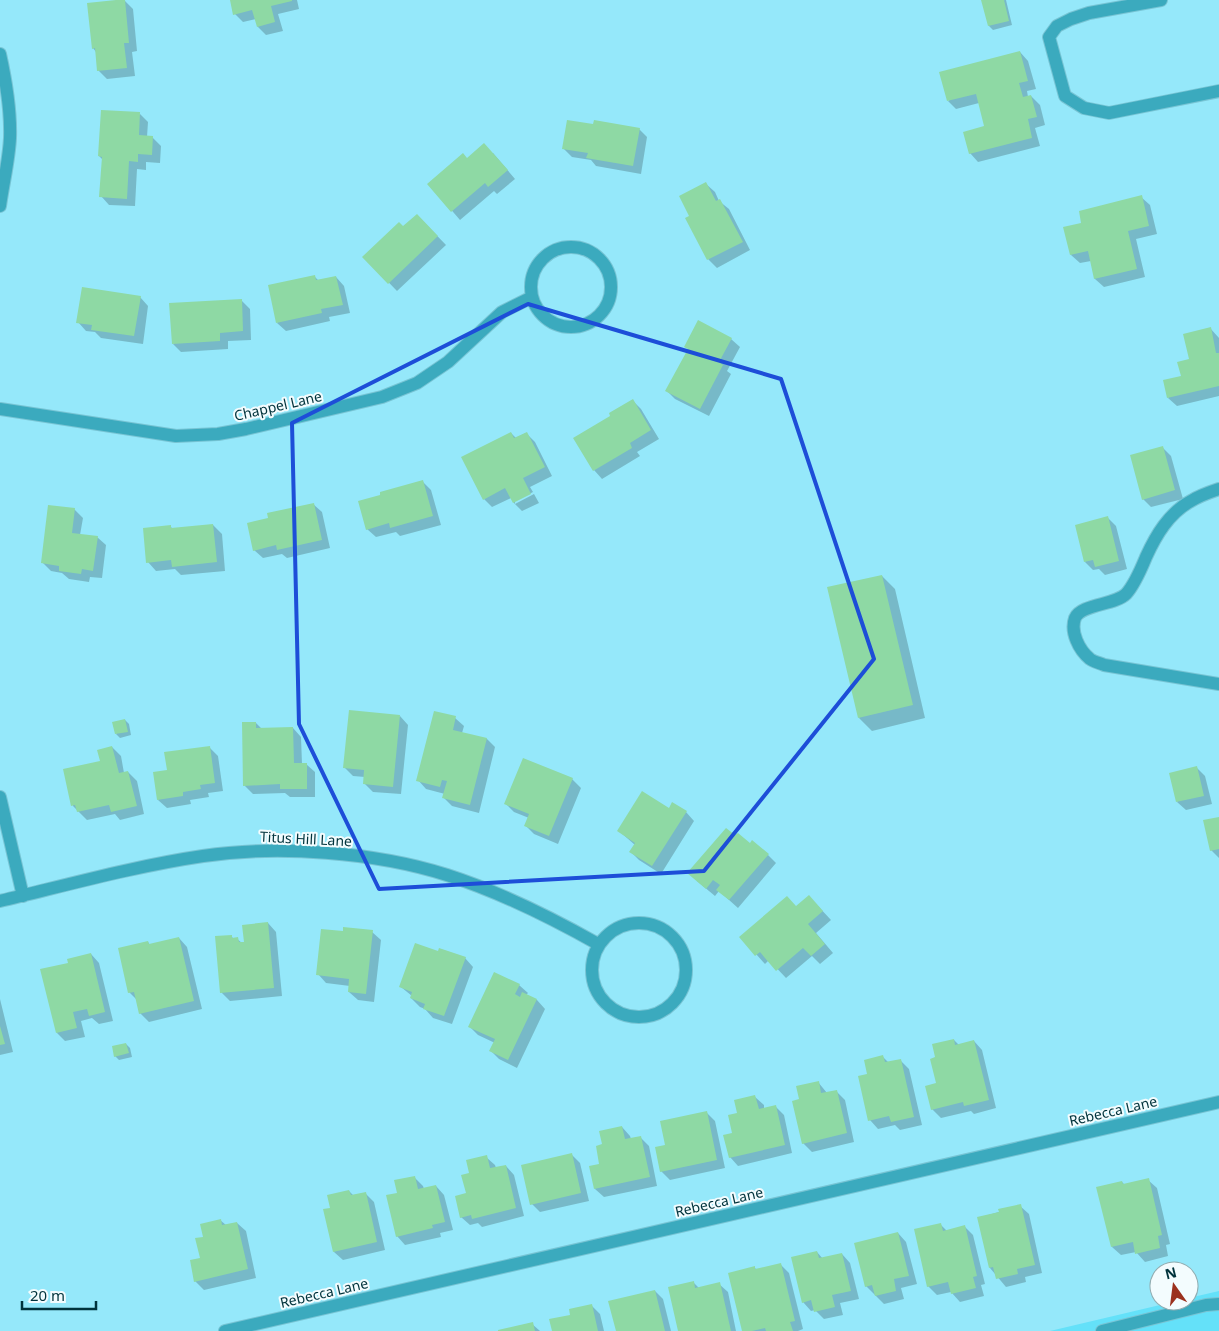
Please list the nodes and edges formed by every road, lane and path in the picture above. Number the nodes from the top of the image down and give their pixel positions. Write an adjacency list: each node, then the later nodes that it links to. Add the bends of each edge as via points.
1 (1161, 0): 3 (street, via 1089,13 1057,26 1050,37 1065,96 1084,108 1110,112)
2 (0, 54): 4 (street, via 10,118)
3 (1219, 91)
4 (0, 206)
5 (532, 297): 5 (street, via 546,319 558,325 584,325 605,309 612,284 608,270 596,255 578,247 564,247 541,259 532,277); 6 (street, Chappel Lane, via 502,312 448,362 417,383 382,397 246,429 176,436)
6 (0, 409)
7 (1219, 488): 8 (street, via 1190,501 1167,520 1125,595 1083,610 1076,616 1073,628 1076,639 1090,659 1104,665)
8 (1219, 684)
9 (0, 797): 10 (street)
10 (23, 896): 11 (street, Titus Hill Lane); 12 (street, Titus Hill Lane, via 204,856 301,851 350,855 447,875 537,910)
11 (0, 901)
12 (598, 944): 12 (street, via 592,959 591,976 596,992 606,1005 620,1014 636,1017 653,1015 668,1008 679,995 685,980 686,963 681,948 671,935 657,926 641,922 624,924)
13 (1219, 1102): 15 (street, Rebecca Lane)
14 (1219, 1304): 16 (street)
15 (225, 1331)
16 (1102, 1331)

